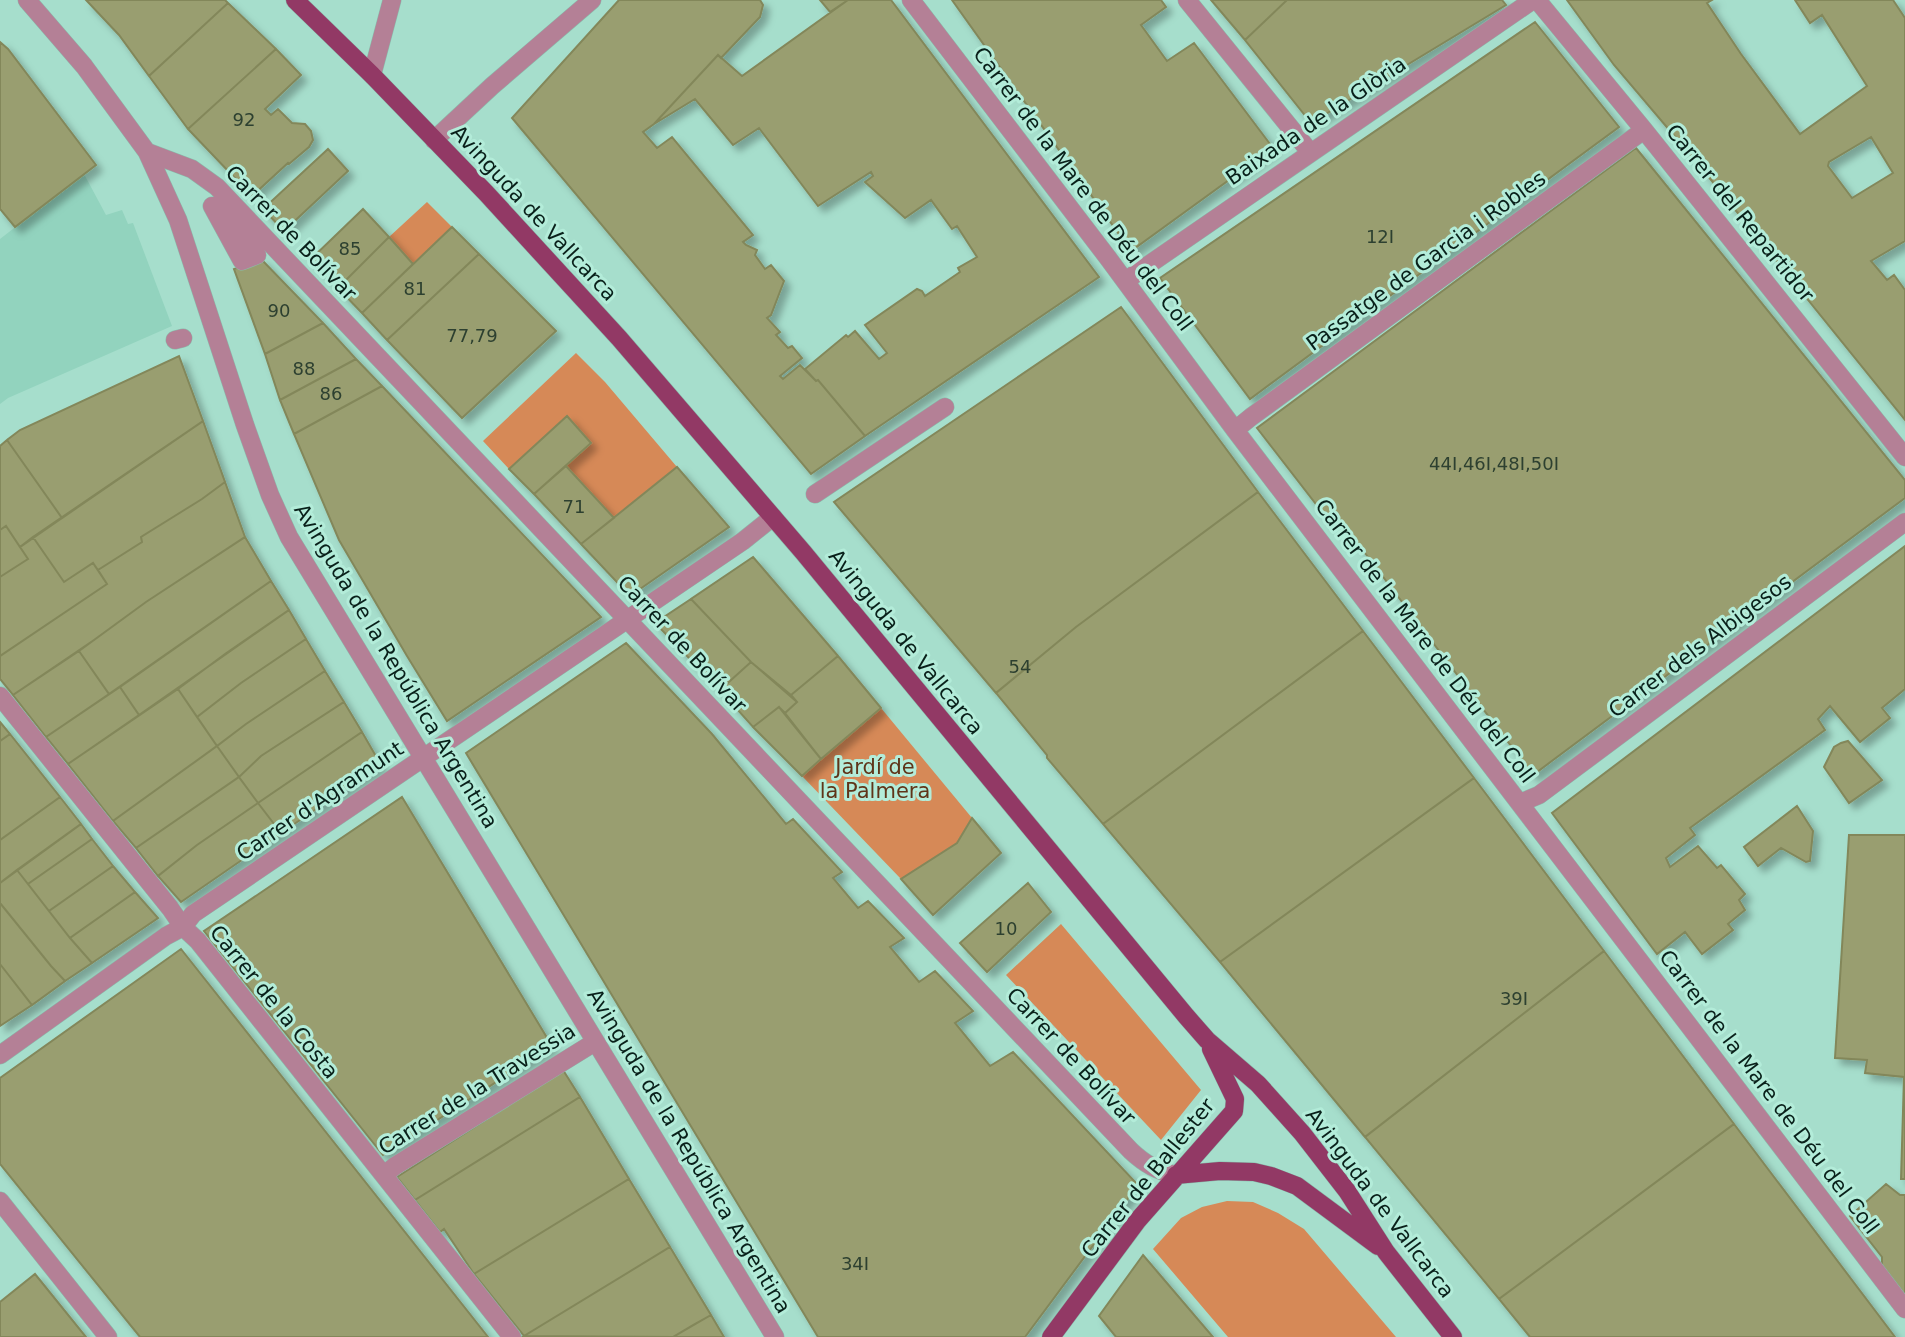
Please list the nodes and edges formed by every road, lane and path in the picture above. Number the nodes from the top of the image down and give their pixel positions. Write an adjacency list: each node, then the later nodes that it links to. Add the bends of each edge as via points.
1 (27, 0): 11 (street, Avinguda de la República Argentina, via 84,66)
2 (295, 0): 8 (main road, Avinguda de Vallcarca)
3 (392, 0): 8 (street)
4 (592, 0): 10 (street)
5 (911, 0): 13 (street, Carrer de la Mare de Déu del Coll)
6 (1187, 0): 12 (street)
7 (1535, 0): 9 (street, Carrer del Repartidor); 12 (street, Baixada de la Glòria)
8 (372, 75): 10 (main road, Avinguda de Vallcarca)
9 (1644, 130): 15 (street, Passatge de Garcia i Robles); 16 (street, Carrer del Repartidor)
10 (434, 140): 18 (main road, Avinguda de Vallcarca, via 619,338)
11 (147, 152): 20 (street, Carrer de Bolívar, via 192,169 217,187); 22 (street, Avinguda de la República Argentina, via 178,220 270,495 289,537)
12 (1310, 152): 13 (street, Baixada de la Glòria)
13 (1125, 281): 15 (street, Carrer de la Mare de Déu del Coll)
14 (945, 407): 17 (street)
15 (1235, 430): 23 (street, Carrer de la Mare de Déu del Coll)
16 (1905, 457)
17 (815, 494)
18 (773, 517): 20 (street, Carrer d'Agramunt); 25 (main road, Avinguda de Vallcarca)
19 (1905, 522): 23 (street, Carrer dels Albigesos, via 1539,795)
20 (627, 618): 22 (street, Carrer d'Agramunt); 29 (street, Carrer de Bolívar, via 1131,1151 1156,1170)
21 (0, 696): 24 (street, Carrer de la Costa)
22 (423, 759): 24 (street, Carrer d'Agramunt, via 193,914); 26 (street, Avinguda de la República Argentina)
23 (1520, 803): 32 (street, Carrer de la Mare de Déu del Coll)
24 (183, 926): 27 (street, Carrer d'Agramunt); 28 (street, Carrer de la Costa)
25 (1207, 1040): 29 (main road, Carrer de Ballester, via 1235,1106); 31 (main road, Avinguda de Vallcarca, via 1258,1084 1302,1133)
26 (595, 1042): 28 (street, Carrer de la Travessia); 35 (street, Avinguda de la República Argentina)
27 (0, 1055)
28 (384, 1175): 34 (street, Carrer de la Costa)
29 (1176, 1175): 31 (main road, via 1220,1171 1271,1176 1308,1193); 36 (main road, Carrer de Ballester)
30 (0, 1200): 33 (street)
31 (1386, 1252): 37 (main road, Avinguda de Vallcarca)
32 (1905, 1309)
33 (108, 1337)
34 (512, 1337)
35 (775, 1337)
36 (1051, 1337)
37 (1453, 1337)

